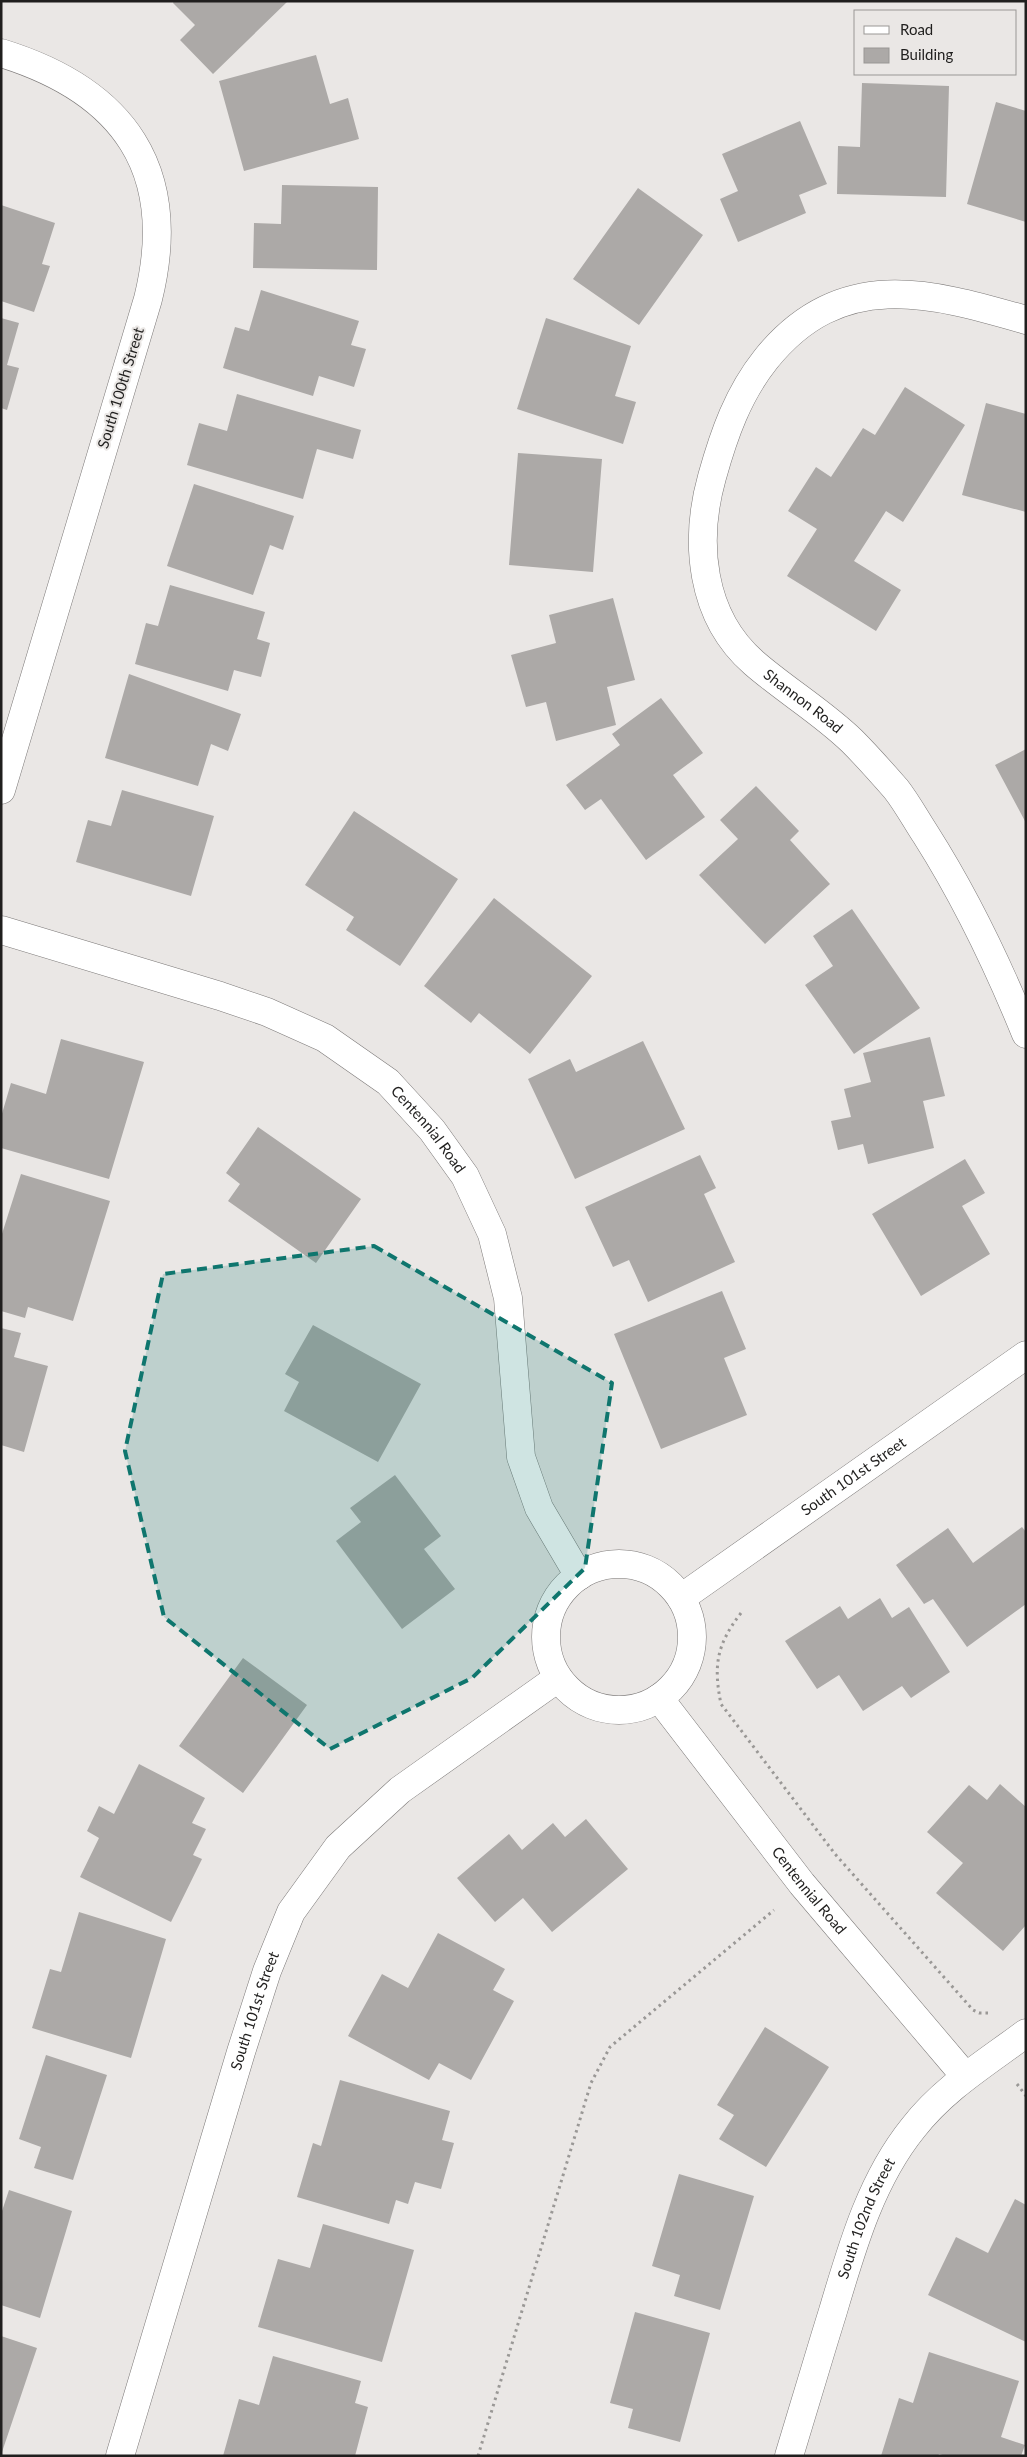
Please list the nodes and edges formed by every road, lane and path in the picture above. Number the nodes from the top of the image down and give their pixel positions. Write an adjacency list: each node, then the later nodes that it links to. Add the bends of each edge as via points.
1 (1, 52): 3 (street, South 100th Street, via 61,75 84,90 119,124 141,158 152,186 158,231 157,257 148,299)
2 (1026, 320): 5 (street, Shannon Road, via 955,300 928,295 886,294 827,309 793,332 758,369 734,409 711,481 702,541 707,586 726,629 753,662 852,740 898,792 942,861 1000,971)
3 (1, 790)
4 (1, 930): 7 (street, Centennial Road, via 220,996 267,1012 325,1038 388,1082 432,1130 465,1176 492,1234 508,1298 521,1457 539,1508)
5 (1026, 1034)
6 (1026, 1355): 8 (street, South 101st Street)
7 (579, 1576): 8 (street, via 601,1566 646,1569 666,1581); 10 (street, via 558,1598 551,1611 546,1634 548,1657)
8 (681, 1598): 11 (street, via 691,1627 692,1642 687,1664 676,1683)
9 (741, 1613): 13 (path, via 727,1633 717,1660 721,1704 835,1854 973,2010 991,2013)
10 (558, 1678): 11 (street, via 574,1695 594,1706 616,1710 639,1708); 16 (street, South 101st Street, via 400,1790 338,1847 291,1912 267,1971 241,2052)
11 (660, 1698): 15 (street, Centennial Road, via 802,1884)
12 (774, 1910): 17 (path, via 610,2048 606,2055 591,2083)
13 (996, 2021)
14 (1026, 2033): 15 (street, South 102nd Street)
15 (965, 2076): 18 (street, South 102nd Street, via 912,2128 874,2193 852,2248)
16 (120, 2456)
17 (478, 2456)
18 (789, 2456)

